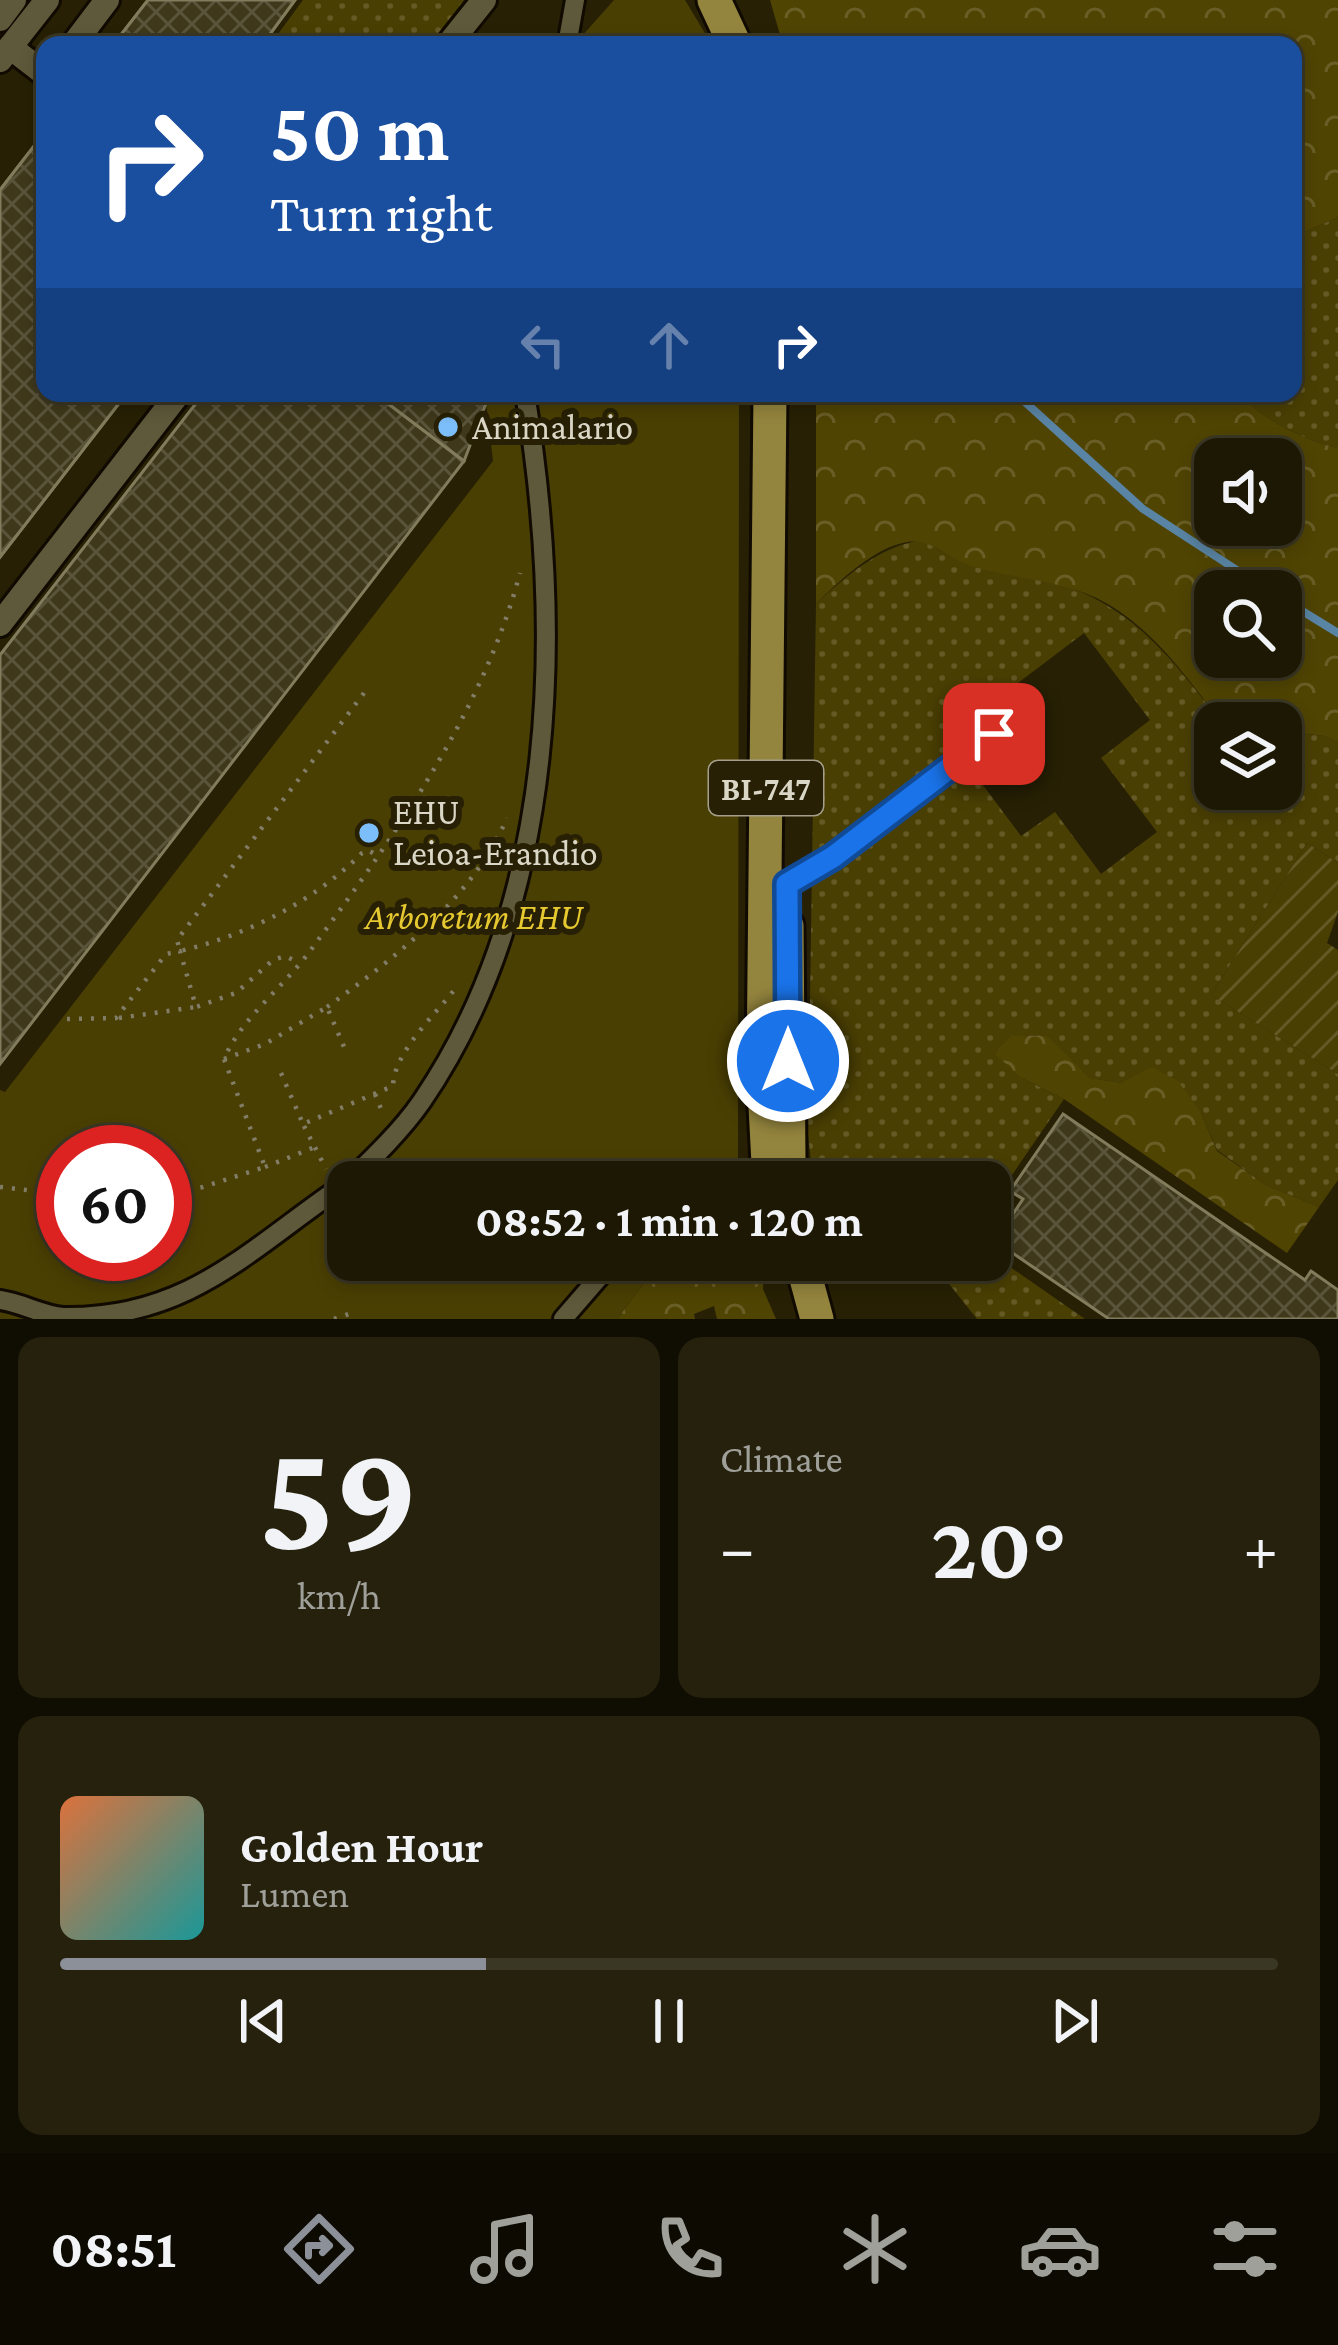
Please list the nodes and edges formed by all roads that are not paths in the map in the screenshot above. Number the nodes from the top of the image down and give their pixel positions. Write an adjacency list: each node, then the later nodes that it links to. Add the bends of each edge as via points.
1 (14, 0): 8 (street)
2 (47, 0): 14 (street)
3 (107, 0): 9 (street)
4 (575, 0): 11 (street)
5 (714, 0): 12 (main road)
6 (738, 0): 13 (main road)
7 (480, 4): 10 (street)
8 (0, 19)
9 (80, 36)
10 (455, 36)
11 (569, 36)
12 (731, 36)
13 (754, 36)
14 (5, 54): 15 (street)
15 (36, 70)
16 (172, 402): 20 (street)
17 (526, 402): 23 (street, via 544,542 541,741 525,850 479,999 422,1100)
18 (770, 402): 24 (main road, BI-747, via 763,1069)
19 (791, 402): 22 (main road, BI-747)
20 (0, 625)
21 (994, 734): 22 (lane)
22 (787, 884): 25 (main road, BI-747)
23 (367, 1161)
24 (774, 1161)
25 (777, 1161)
26 (327, 1198): 30 (street, via 211,1285 166,1307 57,1317)
27 (595, 1281): 31 (street)
28 (788, 1281): 32 (main road)
29 (807, 1281): 33 (main road)
30 (0, 1300)
31 (562, 1319)
32 (797, 1319)
33 (817, 1319)

